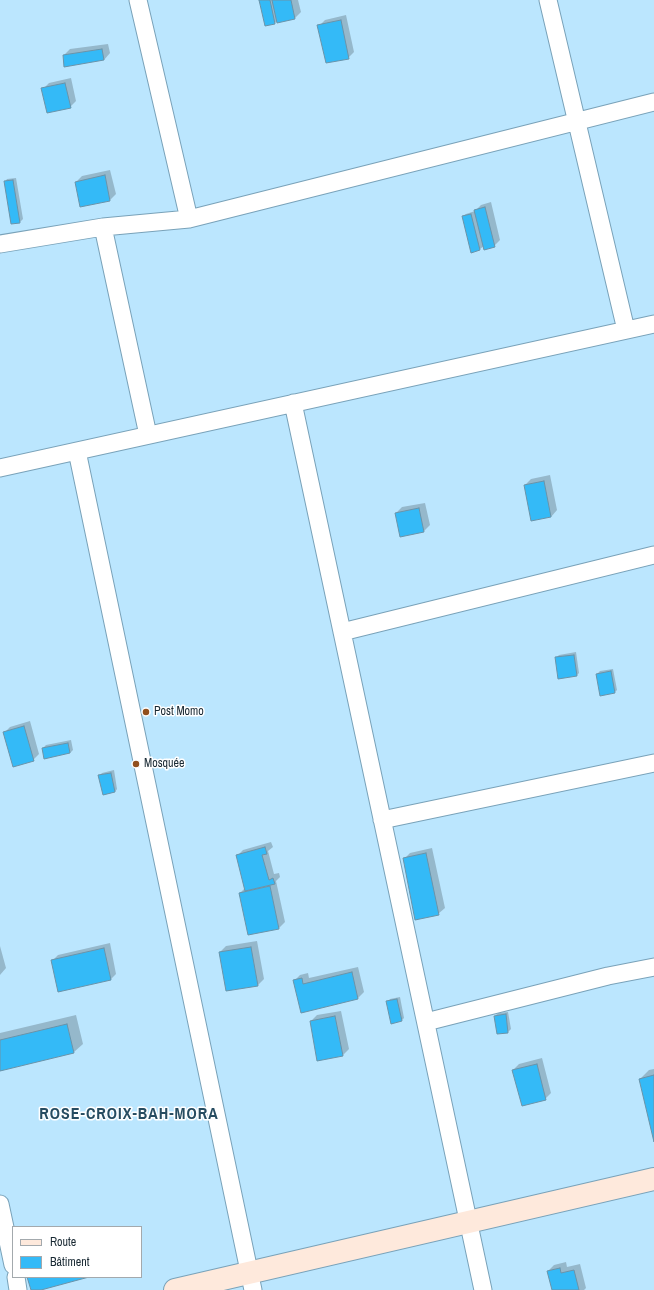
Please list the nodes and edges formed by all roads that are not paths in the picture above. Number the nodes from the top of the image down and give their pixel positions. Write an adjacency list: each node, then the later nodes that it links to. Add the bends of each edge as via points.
1 (138, 0): 5 (street)
2 (548, 0): 4 (street)
3 (654, 102): 4 (street)
4 (577, 121): 5 (street); 9 (street)
5 (189, 220): 6 (street)
6 (103, 227): 7 (street); 11 (street)
7 (0, 244)
8 (654, 324): 9 (street)
9 (626, 330): 10 (street)
10 (293, 403): 11 (street); 15 (street)
11 (148, 435): 12 (street)
12 (77, 451): 13 (street); 25 (street)
13 (0, 468)
14 (654, 555): 15 (street)
15 (342, 632): 17 (street)
16 (654, 763): 17 (street)
17 (382, 820): 19 (street)
18 (654, 967): 19 (street, via 608,976)
19 (426, 1022): 22 (street)
20 (654, 1178): 22 (street)
21 (0, 1204): 23 (street)
22 (468, 1223): 25 (street); 28 (street)
23 (12, 1260)
24 (16, 1278): 26 (street)
25 (251, 1281): 27 (street)
26 (18, 1290)
27 (175, 1290)
28 (483, 1290)

